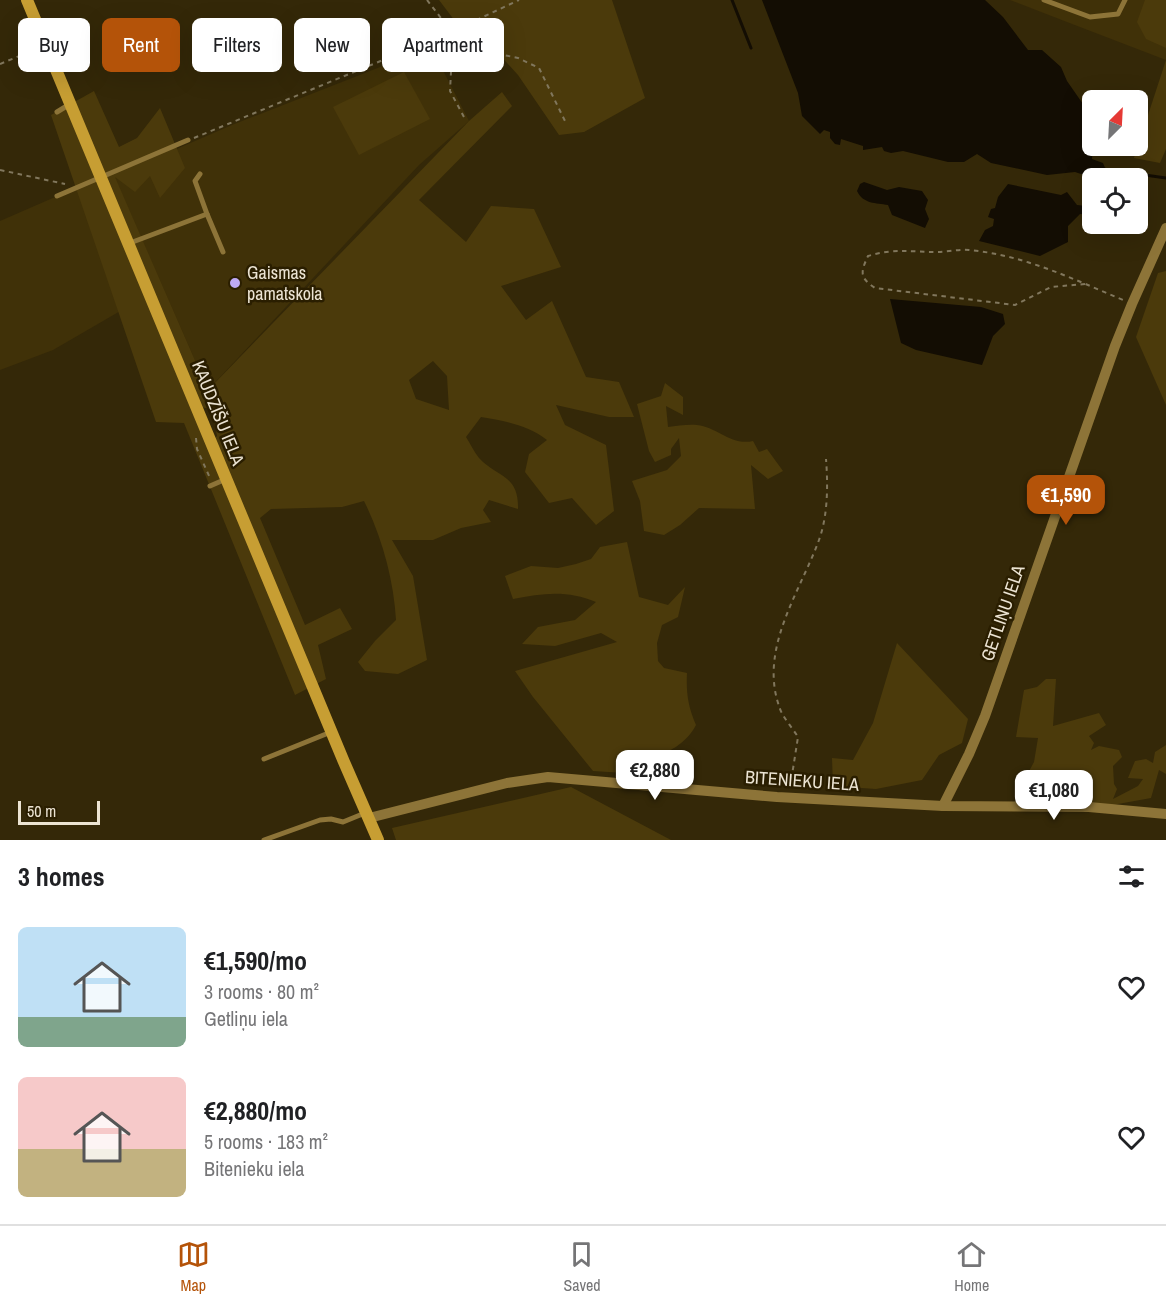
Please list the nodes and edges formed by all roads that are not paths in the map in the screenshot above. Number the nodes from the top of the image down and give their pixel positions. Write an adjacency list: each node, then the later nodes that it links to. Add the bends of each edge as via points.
1 (27, 0): 4 (street, KAUDZĪŠU IELA)
2 (1044, 0): 3 (lane, via 1090,17 1118,14)
3 (1125, 0)
4 (35, 18)
5 (57, 72): 6 (street, KAUDZĪŠU IELA)
6 (71, 104): 7 (lane); 10 (street, KAUDZĪŠU IELA)
7 (57, 112)
8 (188, 140): 10 (lane)
9 (200, 174): 12 (lane, via 195,181)
10 (100, 177): 11 (lane); 14 (street, KAUDZĪŠU IELA)
11 (57, 196)
12 (207, 214): 14 (lane); 15 (lane)
13 (1166, 228): 20 (street, GETLIŅU IELA, via 1131,304 1083,432 985,716)
14 (128, 243): 16 (street, KAUDZĪŠU IELA)
15 (222, 252)
16 (226, 479): 17 (lane); 18 (street, KAUDZĪŠU IELA)
17 (211, 486)
18 (331, 732): 19 (lane); 22 (street, KAUDZĪŠU IELA)
19 (264, 759)
20 (943, 806): 21 (street, BITENIEKU IELA, via 1089,807); 22 (street, BITENIEKU IELA, via 788,798 548,777)
21 (1166, 814)
22 (368, 815): 23 (lane, via 343,822 320,820); 24 (street, KAUDZĪŠU IELA)
23 (264, 840)
24 (378, 840)

